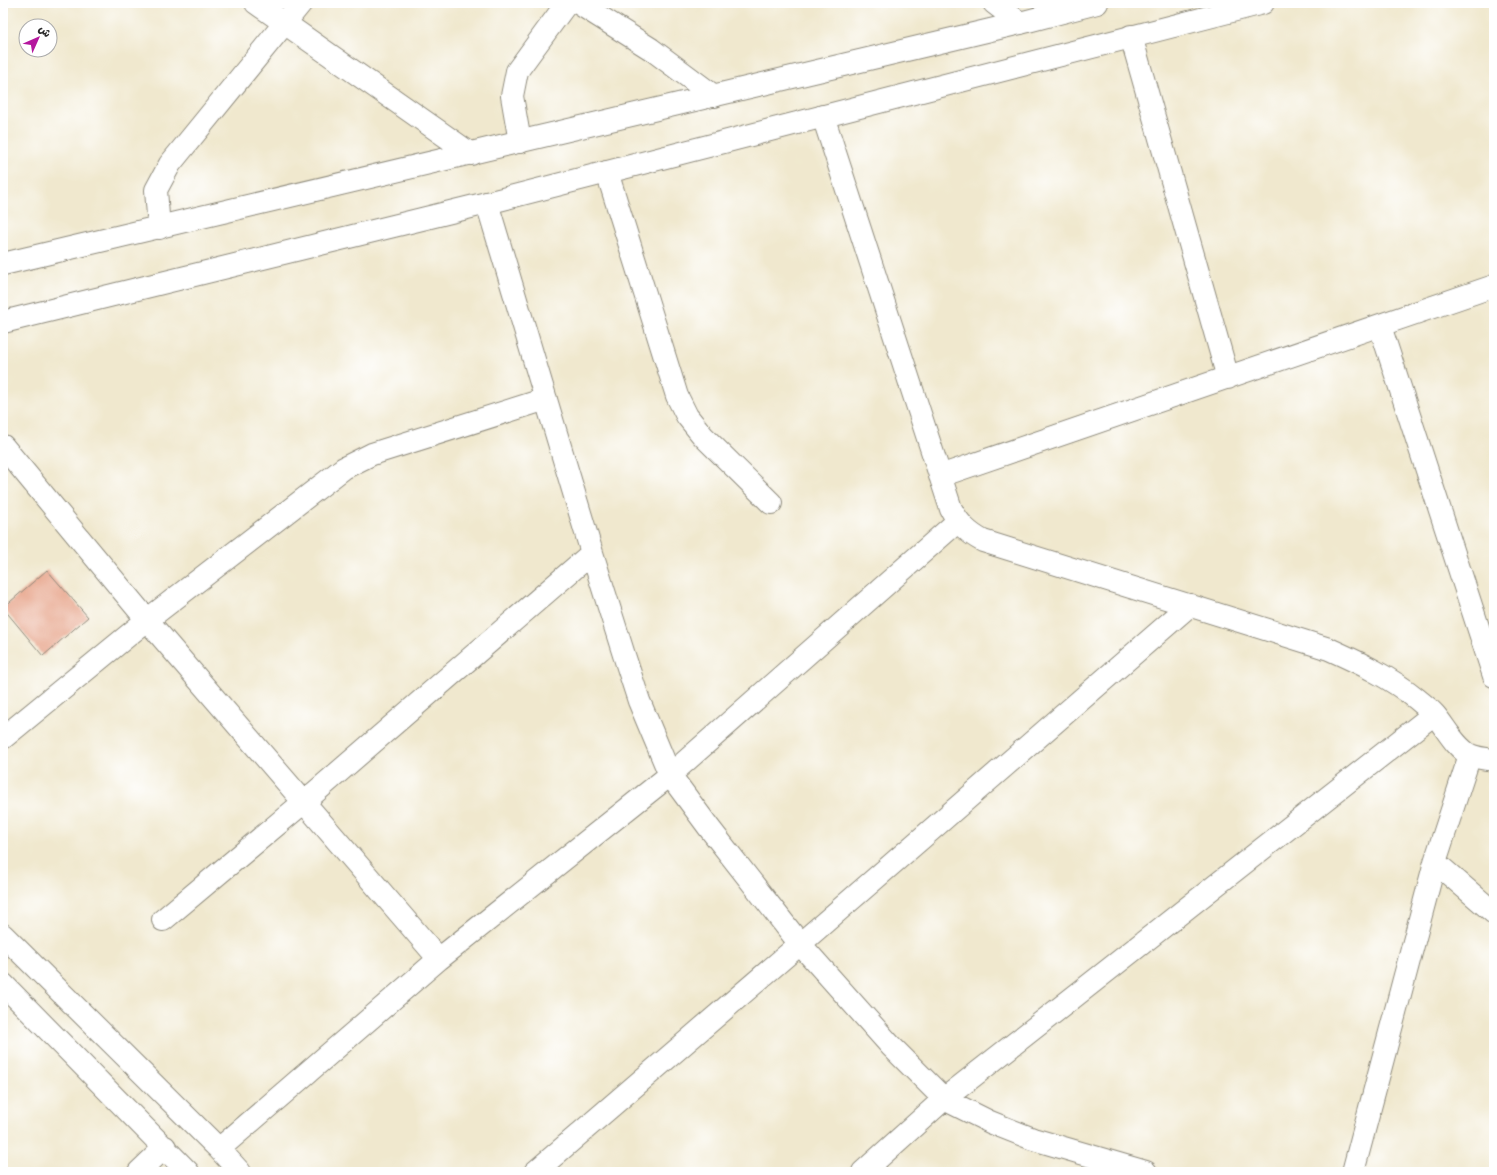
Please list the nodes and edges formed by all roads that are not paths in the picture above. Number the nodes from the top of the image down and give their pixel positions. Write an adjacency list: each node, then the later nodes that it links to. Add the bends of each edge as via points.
1 (256, 3): 8 (street)
2 (301, 3): 8 (street)
3 (566, 3): 13 (street, via 517,71 512,96)
4 (578, 3): 11 (street, via 651,49)
5 (994, 3): 9 (street)
6 (1097, 3): 9 (street)
7 (1263, 3): 10 (street)
8 (285, 23): 14 (street); 17 (street, via 170,164 156,190)
9 (1020, 23): 11 (street)
10 (1131, 36): 12 (street); 22 (street)
11 (714, 96): 13 (street)
12 (823, 116): 15 (street); 25 (street)
13 (520, 142): 14 (street)
14 (471, 154): 17 (street)
15 (607, 172): 16 (street); 26 (street, via 677,396 687,416 703,436)
16 (487, 203): 20 (street); 23 (street)
17 (159, 228): 18 (street)
18 (3, 264)
19 (1494, 286): 21 (street)
20 (3, 322)
21 (1380, 326): 22 (street); 31 (street)
22 (1228, 378): 25 (street)
23 (546, 399): 28 (street); 30 (street, via 353,462)
24 (3, 446): 30 (street)
25 (940, 476): 27 (street, via 951,509)
26 (771, 503)
27 (958, 521): 29 (street, via 972,536 983,541); 36 (street)
28 (592, 554): 36 (street, via 639,701); 37 (street)
29 (1190, 605): 32 (street, via 1335,651 1366,665 1394,682); 42 (street)
30 (147, 620): 33 (street); 37 (street)
31 (1494, 676)
32 (1434, 714): 34 (street, via 1458,745); 45 (street)
33 (3, 738)
34 (1470, 755): 35 (street); 38 (street)
35 (1494, 760)
36 (670, 775): 42 (street); 43 (street)
37 (304, 802): 40 (street); 43 (street)
38 (1435, 862): 39 (street); 54 (street)
39 (1494, 913)
40 (163, 920)
41 (3, 935): 47 (street)
42 (800, 944): 45 (street, via 891,1046); 51 (street)
43 (439, 959): 47 (street)
44 (5, 989): 46 (street)
45 (944, 1099): 52 (street); 53 (street, via 990,1122 1033,1139)
46 (165, 1147): 48 (street); 49 (street)
47 (219, 1149): 50 (street)
48 (139, 1172)
49 (188, 1172)
50 (240, 1172)
51 (535, 1172)
52 (863, 1172)
53 (1146, 1172)
54 (1353, 1172)

